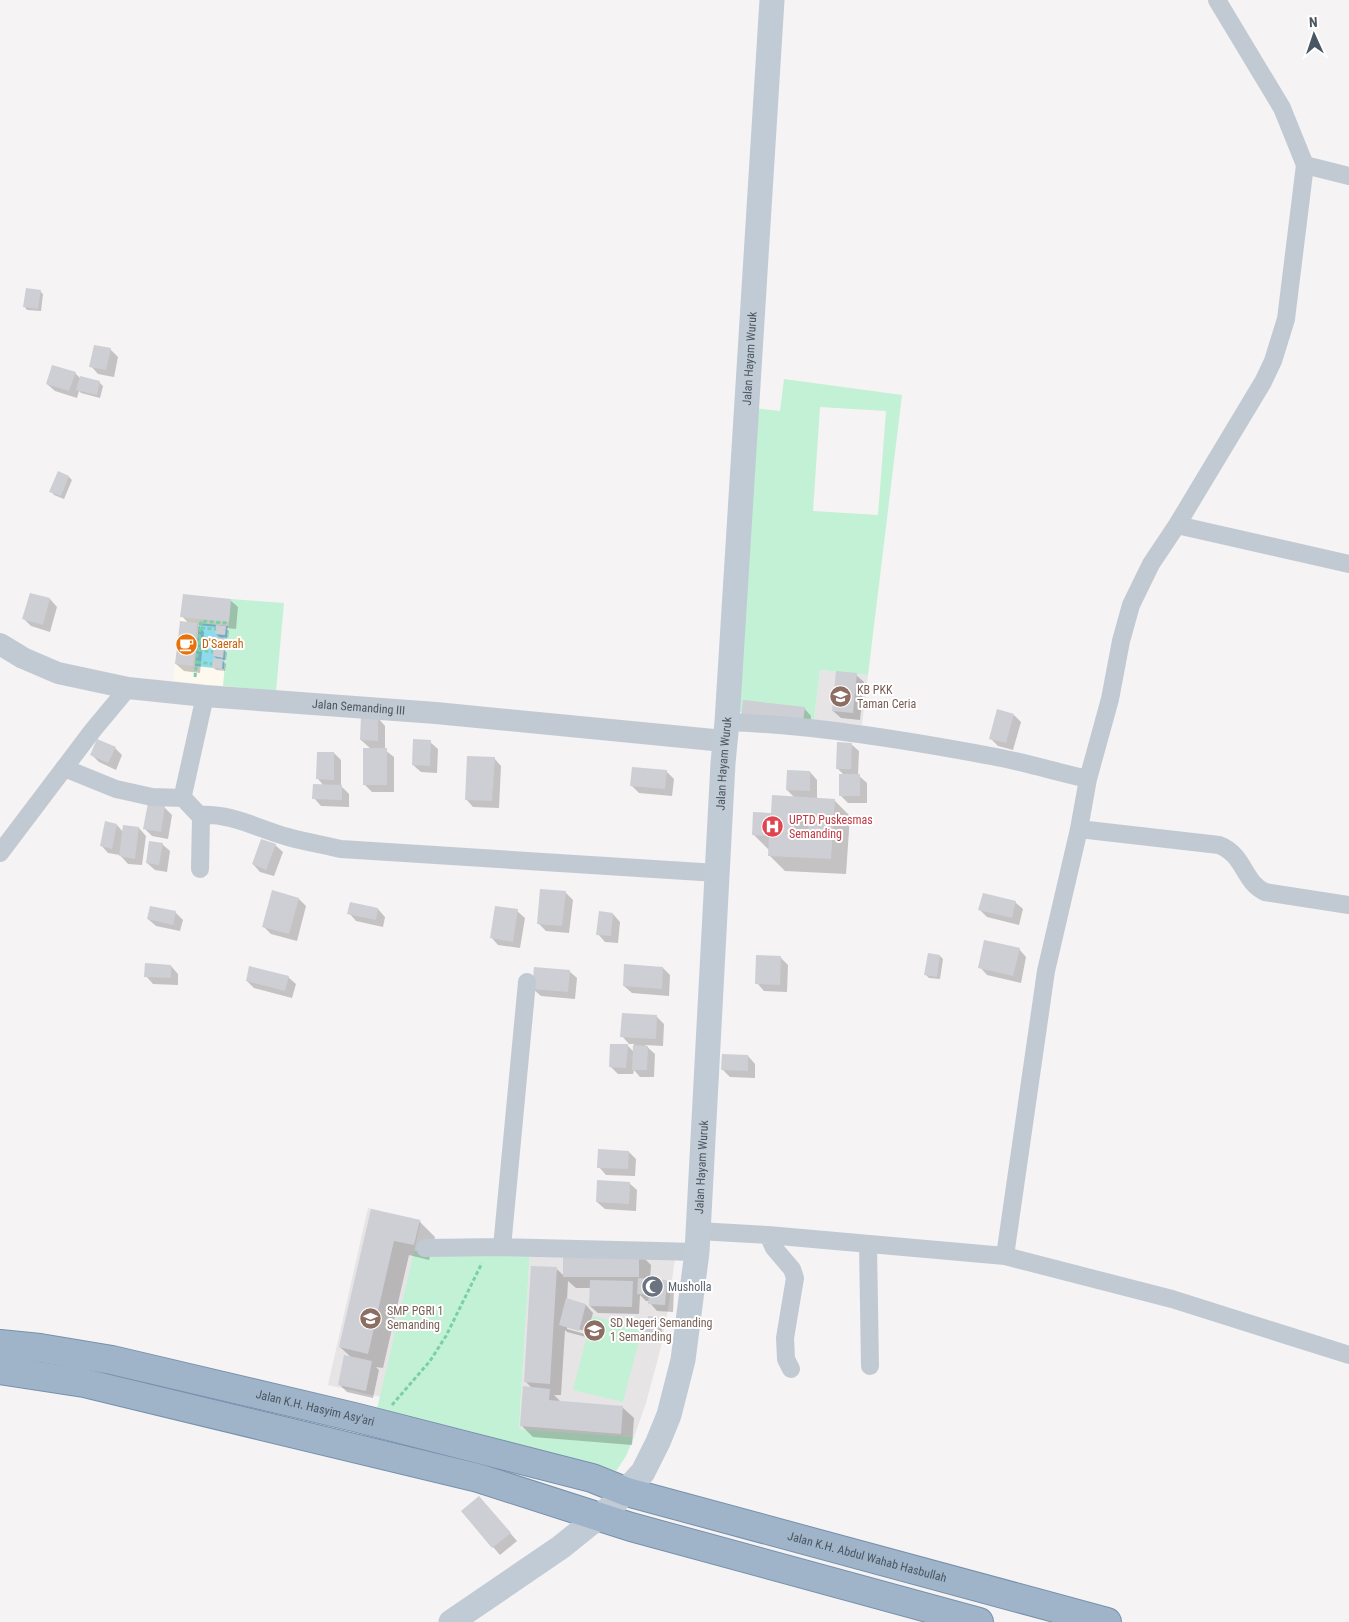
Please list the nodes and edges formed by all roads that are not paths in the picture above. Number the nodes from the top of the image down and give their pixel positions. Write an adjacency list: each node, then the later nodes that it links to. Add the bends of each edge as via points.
1 (772, 0): 10 (main road, Jalan Hayam Wuruk)
2 (1217, 0): 3 (street, via 1282,108)
3 (1305, 165): 4 (street); 5 (street, via 1286,319 1273,362)
4 (1349, 176)
5 (1177, 525): 6 (street); 12 (street, via 1151,564 1132,605)
6 (1349, 564)
7 (0, 644): 8 (street, Jalan Semanding III, via 58,673)
8 (128, 688): 9 (street, Jalan Semanding III); 11 (street)
9 (206, 696): 10 (street, Jalan Semanding III); 13 (street)
10 (725, 732): 12 (street, via 828,730 993,756); 18 (main road, Jalan Hayam Wuruk)
11 (64, 768): 13 (street, via 116,789 152,797); 16 (street)
12 (1088, 779): 15 (street)
13 (184, 798): 14 (street)
14 (199, 815): 17 (street, via 202,823); 18 (street, via 212,814 287,837 341,849)
15 (1079, 829): 19 (street, via 1219,845 1236,856 1258,889); 26 (street, via 1046,971)
16 (0, 853)
17 (200, 869)
18 (717, 874): 22 (main road, Jalan Hayam Wuruk)
19 (1349, 905)
20 (527, 982): 24 (street)
21 (768, 1235): 22 (street); 23 (street); 30 (street, via 795,1278 785,1338 786,1359)
22 (697, 1241): 24 (street); 32 (main road, Jalan Hayam Wuruk, via 683,1360 669,1415 643,1472)
23 (868, 1244): 26 (street); 29 (street)
24 (502, 1247): 25 (street)
25 (426, 1248)
26 (1005, 1256): 28 (street, via 1172,1298)
27 (0, 1344): 32 (highway, Jalan K.H. Hasyim Asy'ari, via 112,1360 592,1478)
28 (1349, 1355)
29 (870, 1366)
30 (792, 1369)
31 (0, 1370): 32 (highway, via 84,1383 478,1478)
32 (613, 1505): 33 (main road, Jalan Hayam Wuruk, via 560,1547); 34 (highway); 35 (highway, Jalan K.H. Abdul Wahab Hasbullah)
33 (451, 1622)
34 (979, 1622)
35 (1107, 1622)

